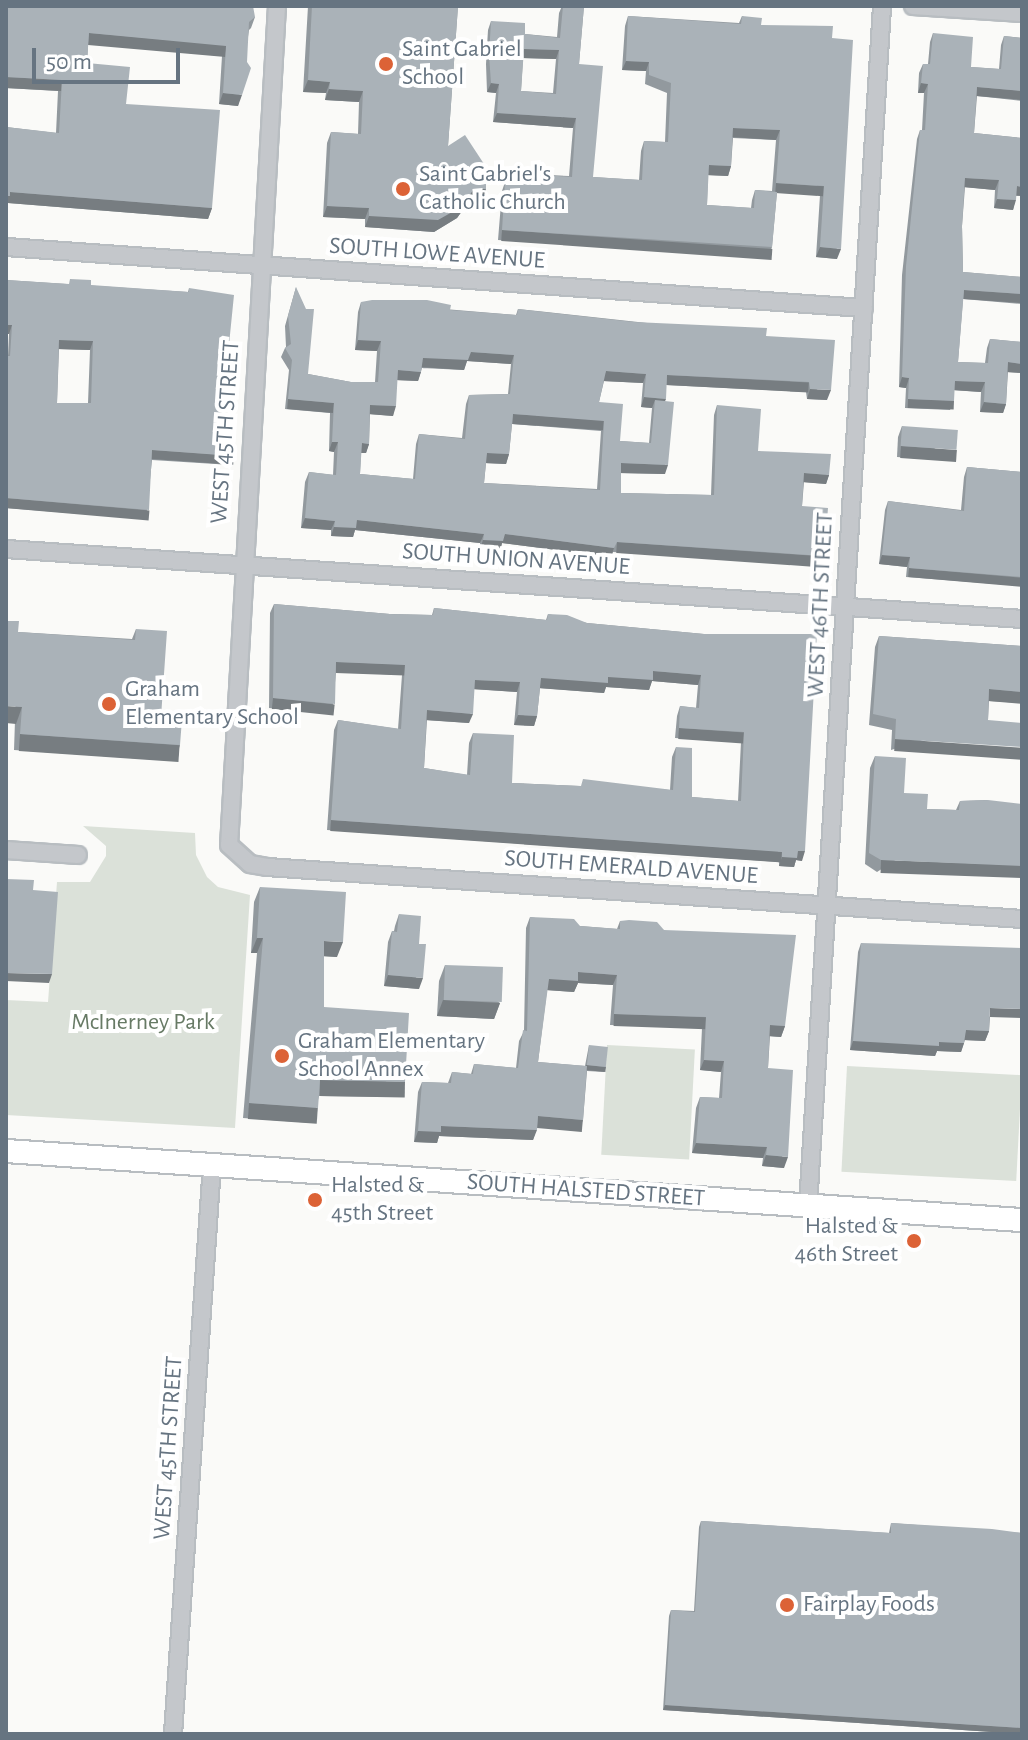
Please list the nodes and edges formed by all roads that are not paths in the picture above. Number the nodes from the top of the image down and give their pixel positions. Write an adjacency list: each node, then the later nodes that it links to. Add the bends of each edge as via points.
1 (277, 6): 6 (street, WEST 45TH STREET)
2 (882, 6): 7 (street, WEST 46TH STREET)
3 (913, 6): 4 (street)
4 (1022, 13)
5 (6, 247): 6 (street, SOUTH LOWE AVENUE)
6 (261, 265): 7 (street, SOUTH LOWE AVENUE); 9 (street, WEST 45TH STREET)
7 (864, 308): 10 (street, WEST 46TH STREET)
8 (6, 549): 9 (street, SOUTH UNION AVENUE)
9 (242, 565): 10 (street, SOUTH UNION AVENUE); 14 (street, WEST 45TH STREET, via 226,828 229,845)
10 (845, 606): 11 (street, SOUTH UNION AVENUE); 15 (street, WEST 46TH STREET)
11 (1022, 619)
12 (6, 850): 13 (street)
13 (78, 855)
14 (239, 857): 15 (street, SOUTH EMERALD AVENUE, via 267,867)
15 (827, 906): 16 (street, SOUTH EMERALD AVENUE); 19 (street, WEST 46TH STREET)
16 (1022, 919)
17 (6, 1151): 18 (main road, SOUTH HALSTED STREET)
18 (212, 1165): 19 (main road, SOUTH HALSTED STREET); 21 (street, WEST 45TH STREET)
19 (808, 1206): 20 (main road, SOUTH HALSTED STREET)
20 (1022, 1220)
21 (173, 1734)

